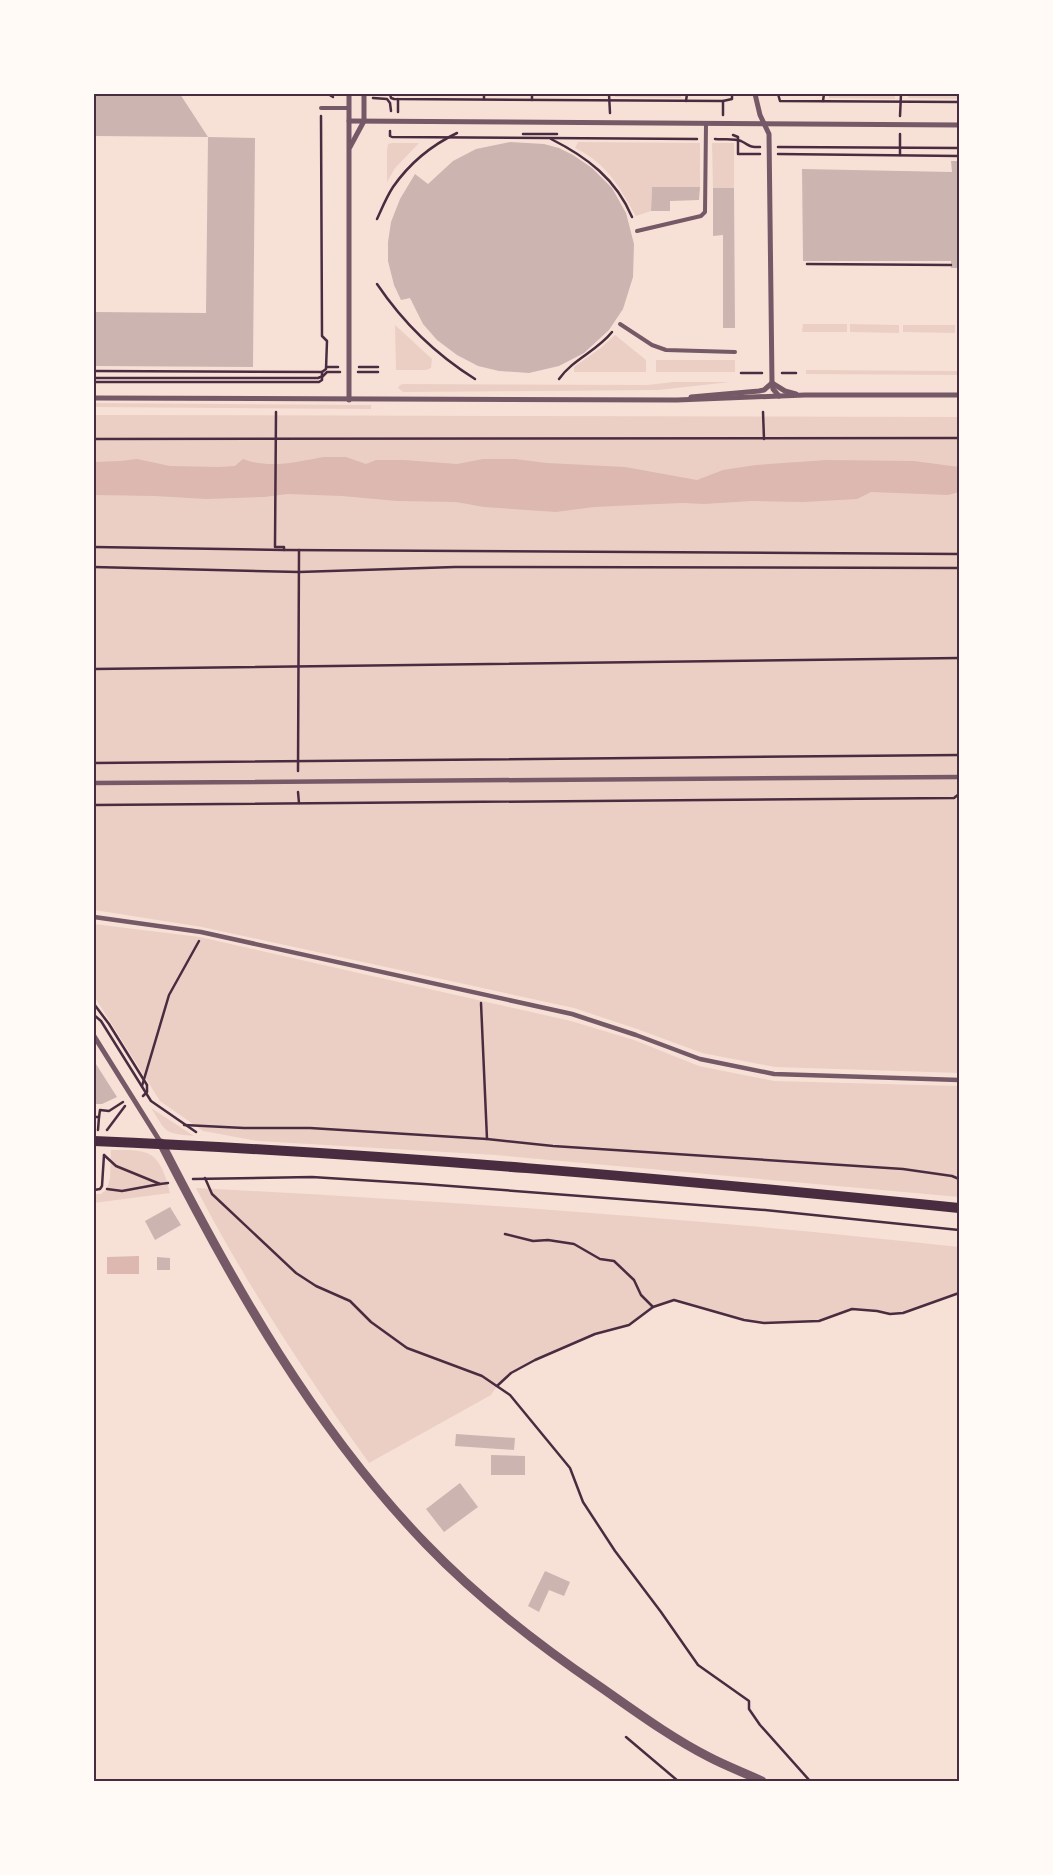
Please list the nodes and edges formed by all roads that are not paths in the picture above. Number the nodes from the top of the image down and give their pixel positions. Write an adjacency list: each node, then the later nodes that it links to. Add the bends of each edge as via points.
1 (755, 94): 9 (street)
2 (349, 95): 5 (street)
3 (364, 96): 7 (street)
4 (321, 108): 5 (lane)
5 (349, 108): 6 (street)
6 (349, 121): 7 (street); 11 (street)
7 (364, 121): 8 (street); 11 (street)
8 (706, 124): 9 (street); 12 (lane, via 705,212 701,216)
9 (764, 125): 10 (street); 15 (street, via 769,134)
10 (959, 125)
11 (349, 151): 20 (street)
12 (637, 231)
13 (620, 324): 14 (lane, via 652,345 666,350)
14 (735, 352)
15 (772, 383): 16 (street, via 784,391); 18 (street); 21 (street, via 759,392 698,395)
16 (805, 395): 17 (street); 18 (street)
17 (959, 395)
18 (779, 396): 21 (street)
19 (94, 398): 20 (street)
20 (350, 400): 21 (street)
21 (677, 400)
22 (959, 777): 23 (street)
23 (94, 783)
24 (94, 917): 26 (street, via 201,932 572,1014 700,1059 774,1074)
25 (94, 1036): 28 (street)
26 (959, 1080)
27 (96, 1137): 28 (main road)
28 (161, 1144): 29 (main road, via 428,1160); 30 (street, via 239,1289 293,1376 375,1487 426,1544 481,1597 549,1652 684,1743)
29 (959, 1208)
30 (733, 1768): 31 (street); 32 (street)
31 (749, 1781)
32 (762, 1781)

